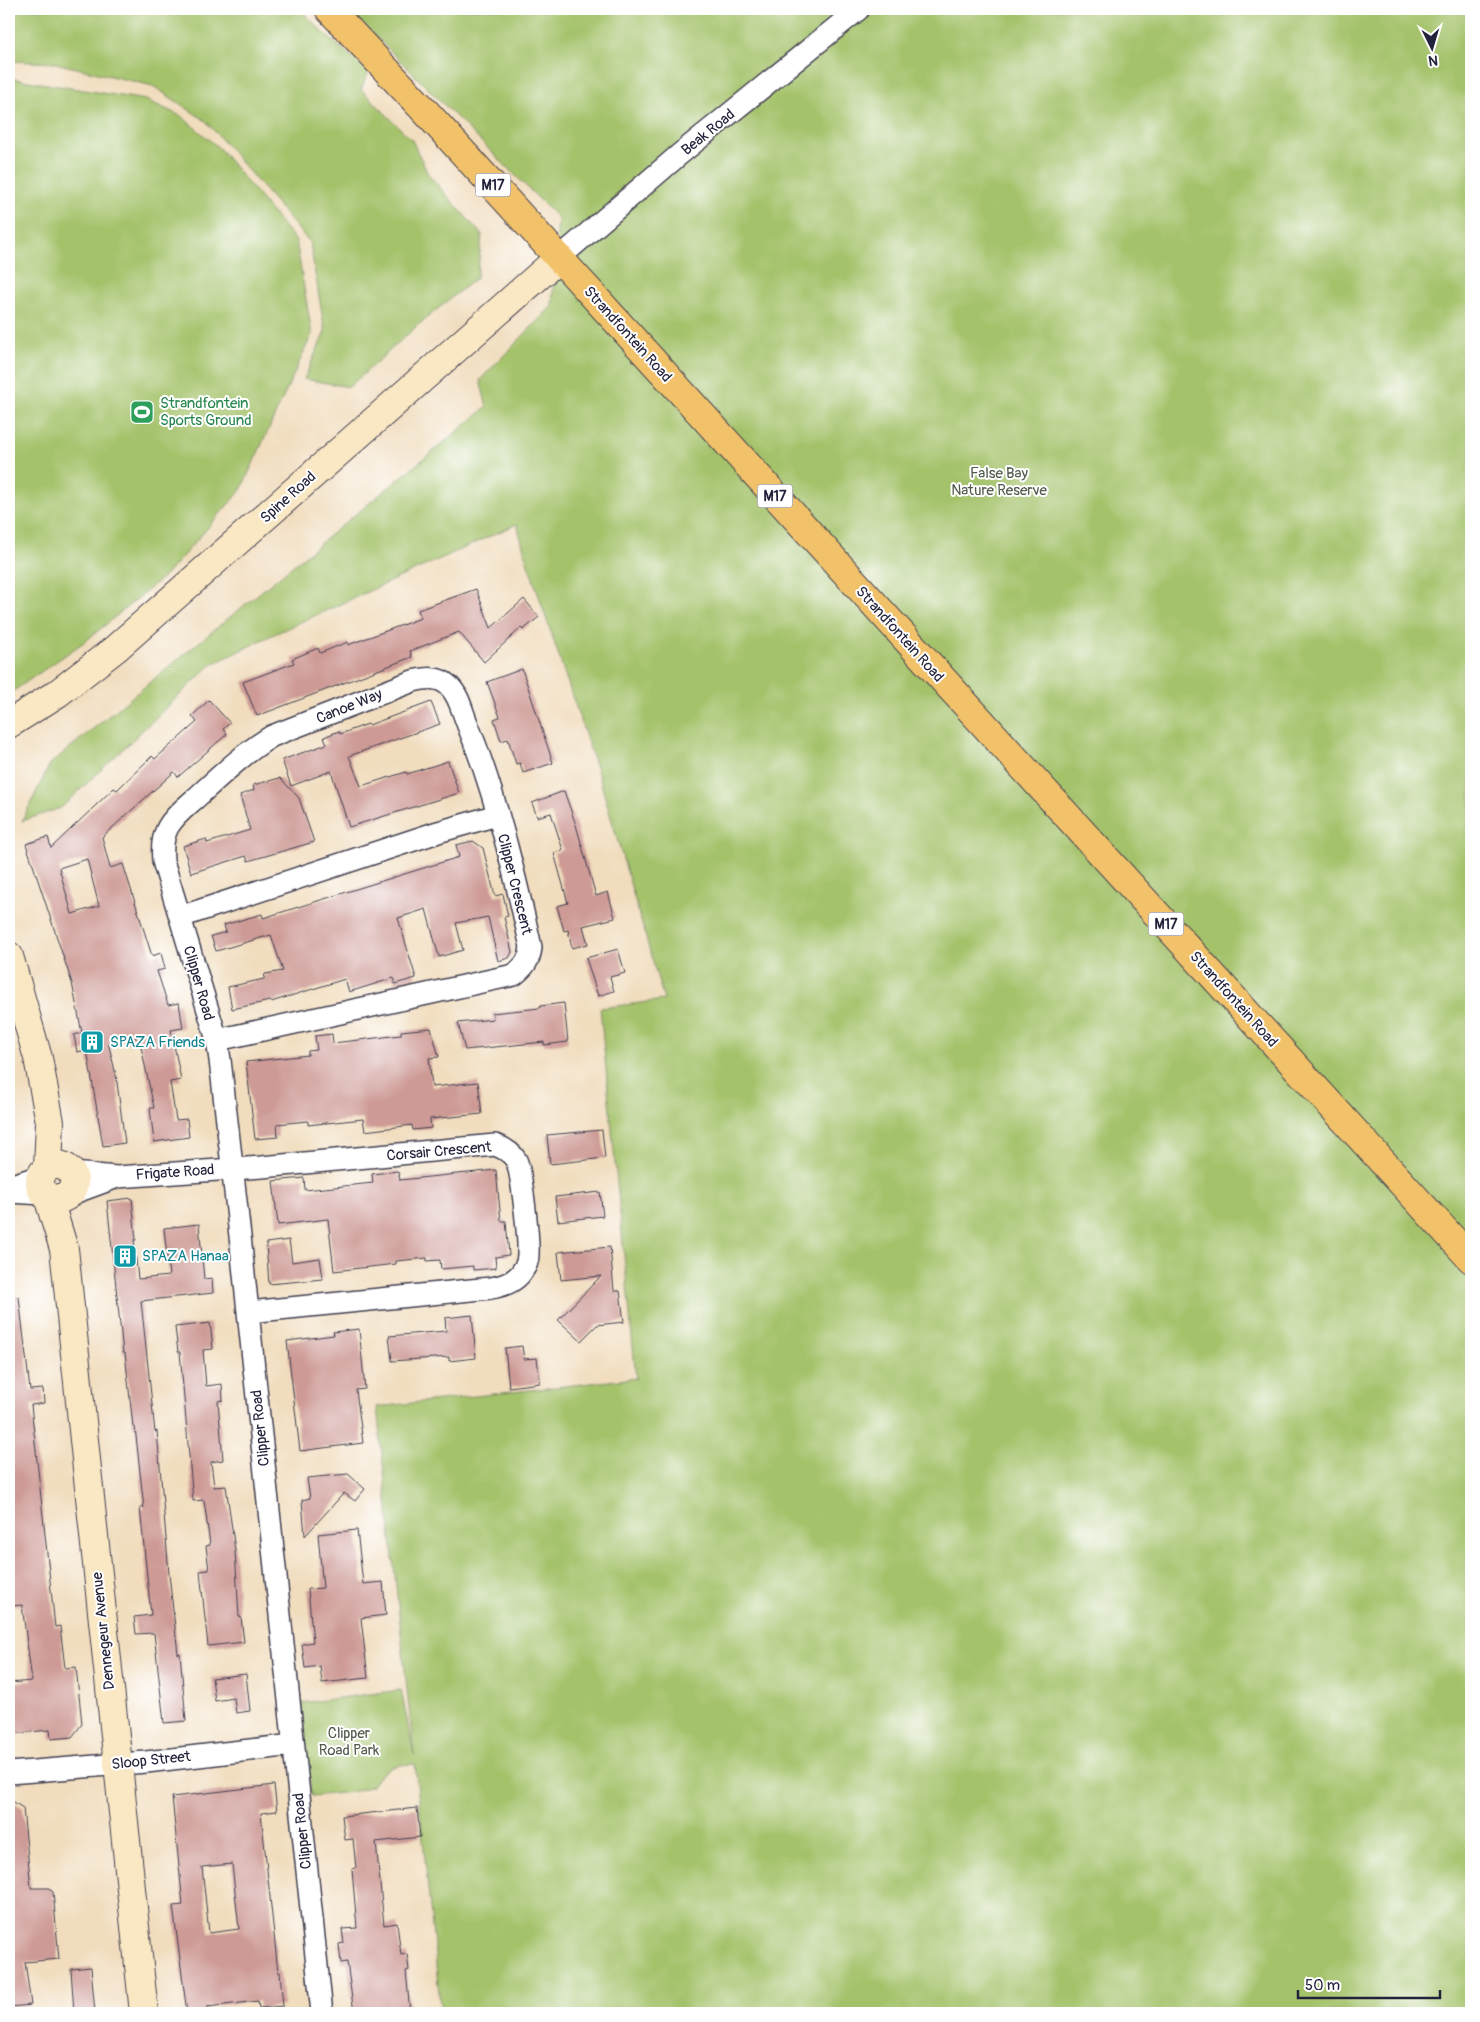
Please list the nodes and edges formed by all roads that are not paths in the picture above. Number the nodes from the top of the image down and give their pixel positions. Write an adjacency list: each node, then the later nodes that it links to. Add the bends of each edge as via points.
1 (329, 9): 3 (main road, Strandfontein Road / M17)
2 (859, 9): 3 (street, Beak Road, via 680,154)
3 (559, 258): 4 (street, Spine Road, via 115,649 58,693); 14 (main road, Strandfontein Road / M17)
4 (9, 724)
5 (497, 815): 6 (street, Canoe Way, via 485,768 455,693 443,681 424,678 272,736 256,746 174,818); 7 (street, Clipper Crescent); 9 (street, Clipper Crescent, via 515,874 531,947 524,967 514,975)
6 (162, 850): 7 (street, Clipper Road)
7 (180, 917): 9 (street, Clipper Road)
8 (9, 956): 11 (street, Dennegeur Avenue, via 38,1058)
9 (216, 1040): 10 (street, Clipper Road)
10 (233, 1168): 11 (street, Frigate Road); 15 (street, Clipper Road); 15 (street, Corsair Crescent, via 494,1145 511,1154 520,1174 528,1257 522,1272 504,1286)
11 (57, 1183): 12 (street, Frigate Road); 13 (street, Frigate Road); 17 (street, Dennegeur Avenue)
12 (9, 1186)
13 (9, 1192)
14 (1471, 1259)
15 (248, 1312): 16 (street, Clipper Road)
16 (293, 1744): 17 (street, Sloop Street); 20 (street, Clipper Road)
17 (117, 1764): 18 (street, Sloop Street); 19 (street, Dennegeur Avenue)
18 (9, 1773)
19 (144, 2013)
20 (322, 2013)

